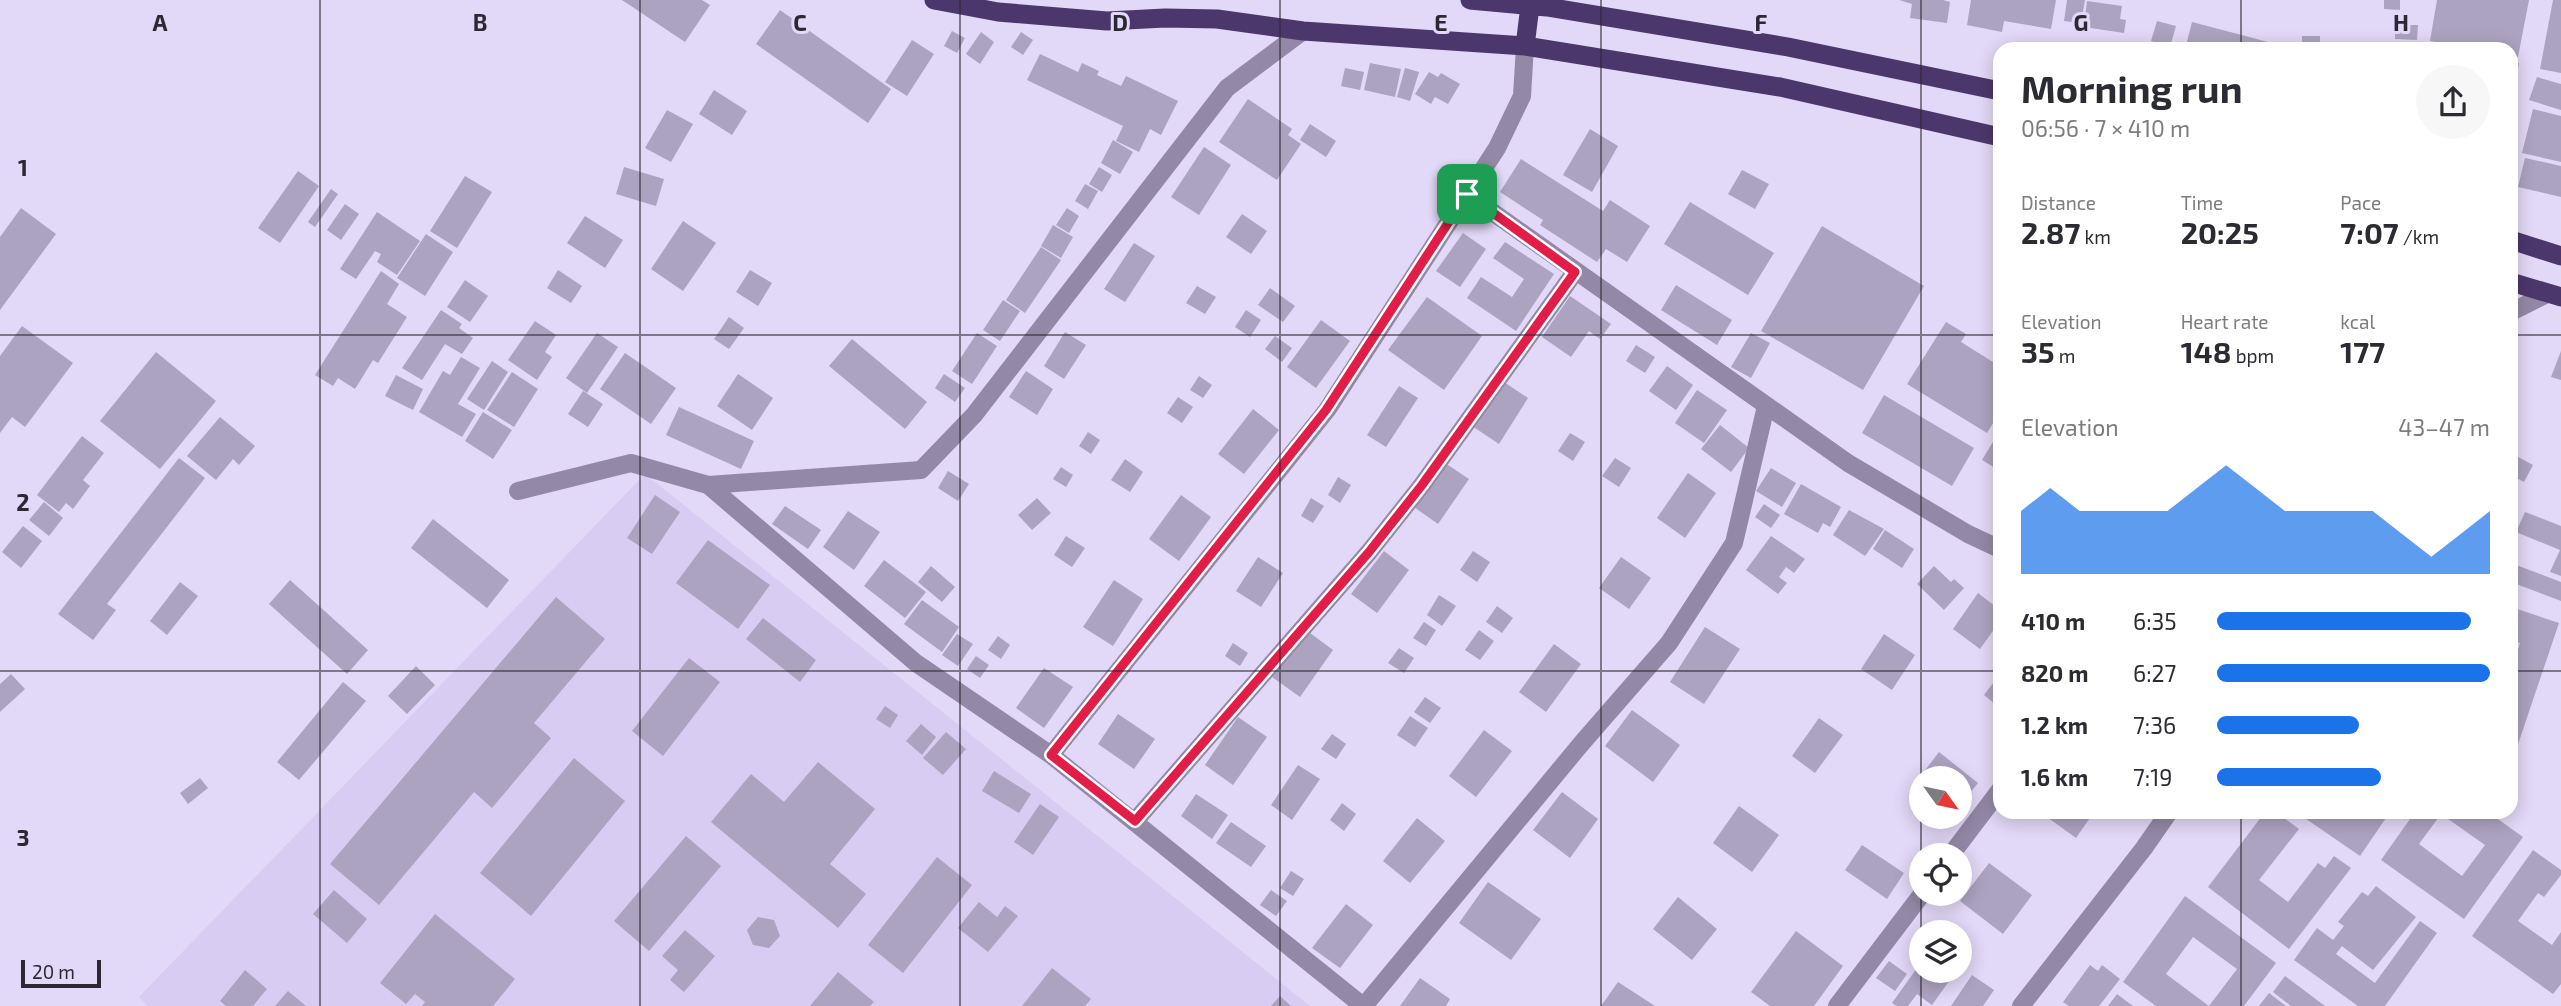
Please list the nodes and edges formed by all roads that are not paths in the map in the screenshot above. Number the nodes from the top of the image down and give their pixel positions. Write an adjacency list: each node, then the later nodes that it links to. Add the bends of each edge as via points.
1 (934, 0): 4 (highway, via 998,12 1107,21 1217,19)
2 (1470, 0): 3 (highway)
3 (1530, 6): 5 (highway); 6 (highway, via 1788,47)
4 (1303, 31): 5 (highway); 16 (street, via 1227,88 974,415 921,470)
5 (1525, 46): 7 (highway, via 1780,87); 8 (street, via 1522,96 1497,148)
6 (1993, 89)
7 (1993, 136)
8 (1467, 194): 11 (street); 19 (street, via 1326,410)
9 (2518, 242): 10 (highway)
10 (2561, 256)
11 (1575, 272): 15 (street); 22 (street, via 1369,552)
12 (2518, 284): 13 (highway)
13 (2555, 295): 14 (street)
14 (2518, 309)
15 (1766, 406): 18 (street, via 1848,463); 25 (street, via 1734,543 1669,643)
16 (708, 485): 17 (street, via 631,463); 19 (street, via 916,663)
17 (518, 491)
18 (1993, 546)
19 (1051, 755): 22 (street)
20 (1993, 799): 23 (street)
21 (2164, 819): 27 (street)
22 (1135, 821): 25 (street)
23 (1960, 843)
24 (1913, 906): 26 (street)
25 (1364, 1006)
26 (1837, 1006)
27 (2021, 1006)

